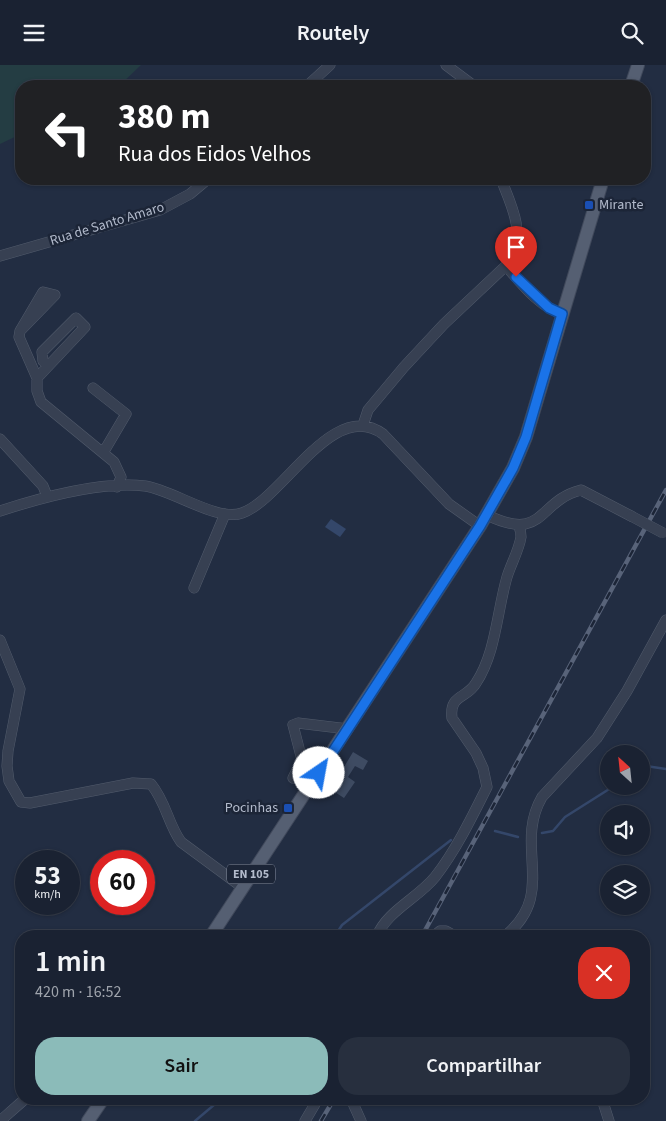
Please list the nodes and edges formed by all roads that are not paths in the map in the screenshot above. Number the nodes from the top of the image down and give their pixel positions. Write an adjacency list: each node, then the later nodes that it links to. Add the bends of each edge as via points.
1 (330, 65): 4 (street)
2 (446, 65): 5 (street)
3 (638, 65): 6 (main road)
4 (314, 80)
5 (466, 80)
6 (633, 80)
7 (201, 185): 10 (street, Rua de Santo Amaro, via 160,209)
8 (503, 185): 11 (street, via 518,227 515,252)
9 (601, 185): 12 (main road, EN 105)
10 (0, 256)
11 (506, 266): 12 (street, via 543,303); 17 (street, via 404,367 368,410)
12 (562, 314): 24 (main road, EN 105, via 526,437)
13 (20, 331): 15 (street, via 19,337)
14 (48, 365): 14 (street, via 85,327 76,318 42,352 43,361); 15 (street)
15 (37, 378): 19 (street, via 41,402)
16 (93, 388): 19 (street, via 126,414)
17 (363, 425): 23 (street, via 339,433 319,447 252,508 242,513); 25 (street, via 383,434 449,504)
18 (0, 439): 21 (street, via 43,486)
19 (103, 453): 20 (street, via 119,468 121,477)
20 (117, 487): 21 (street); 23 (street, via 157,489)
21 (47, 497): 22 (street)
22 (0, 511)
23 (224, 513): 28 (street)
24 (487, 515): 25 (main road, EN 105); 26 (street, via 505,524)
25 (480, 526): 31 (main road, EN 105)
26 (519, 526): 27 (street, bridge, via 531,523 572,492 581,490); 35 (street, via 521,537 480,677 451,709 452,718 483,768 487,787 436,876)
27 (664, 534)
28 (194, 589)
29 (666, 620): 36 (street, via 597,738 542,797 536,808 530,838 533,891 530,905)
30 (0, 640): 33 (street, via 20,689 7,766 9,781 21,801 30,803 134,783 151,785 164,803 181,842)
31 (348, 729): 32 (street, via 293,725 302,760); 33 (main road, EN 105)
32 (293, 778)
33 (242, 887): 34 (main road, EN 105)
34 (215, 930)
35 (380, 930)
36 (511, 930)
37 (18, 1105): 42 (street)
38 (99, 1105): 43 (main road)
39 (314, 1105): 44 (street)
40 (354, 1105): 45 (street)
41 (604, 1105): 46 (street)
42 (0, 1121)
43 (88, 1121)
44 (305, 1121)
45 (361, 1121)
46 (609, 1121)

